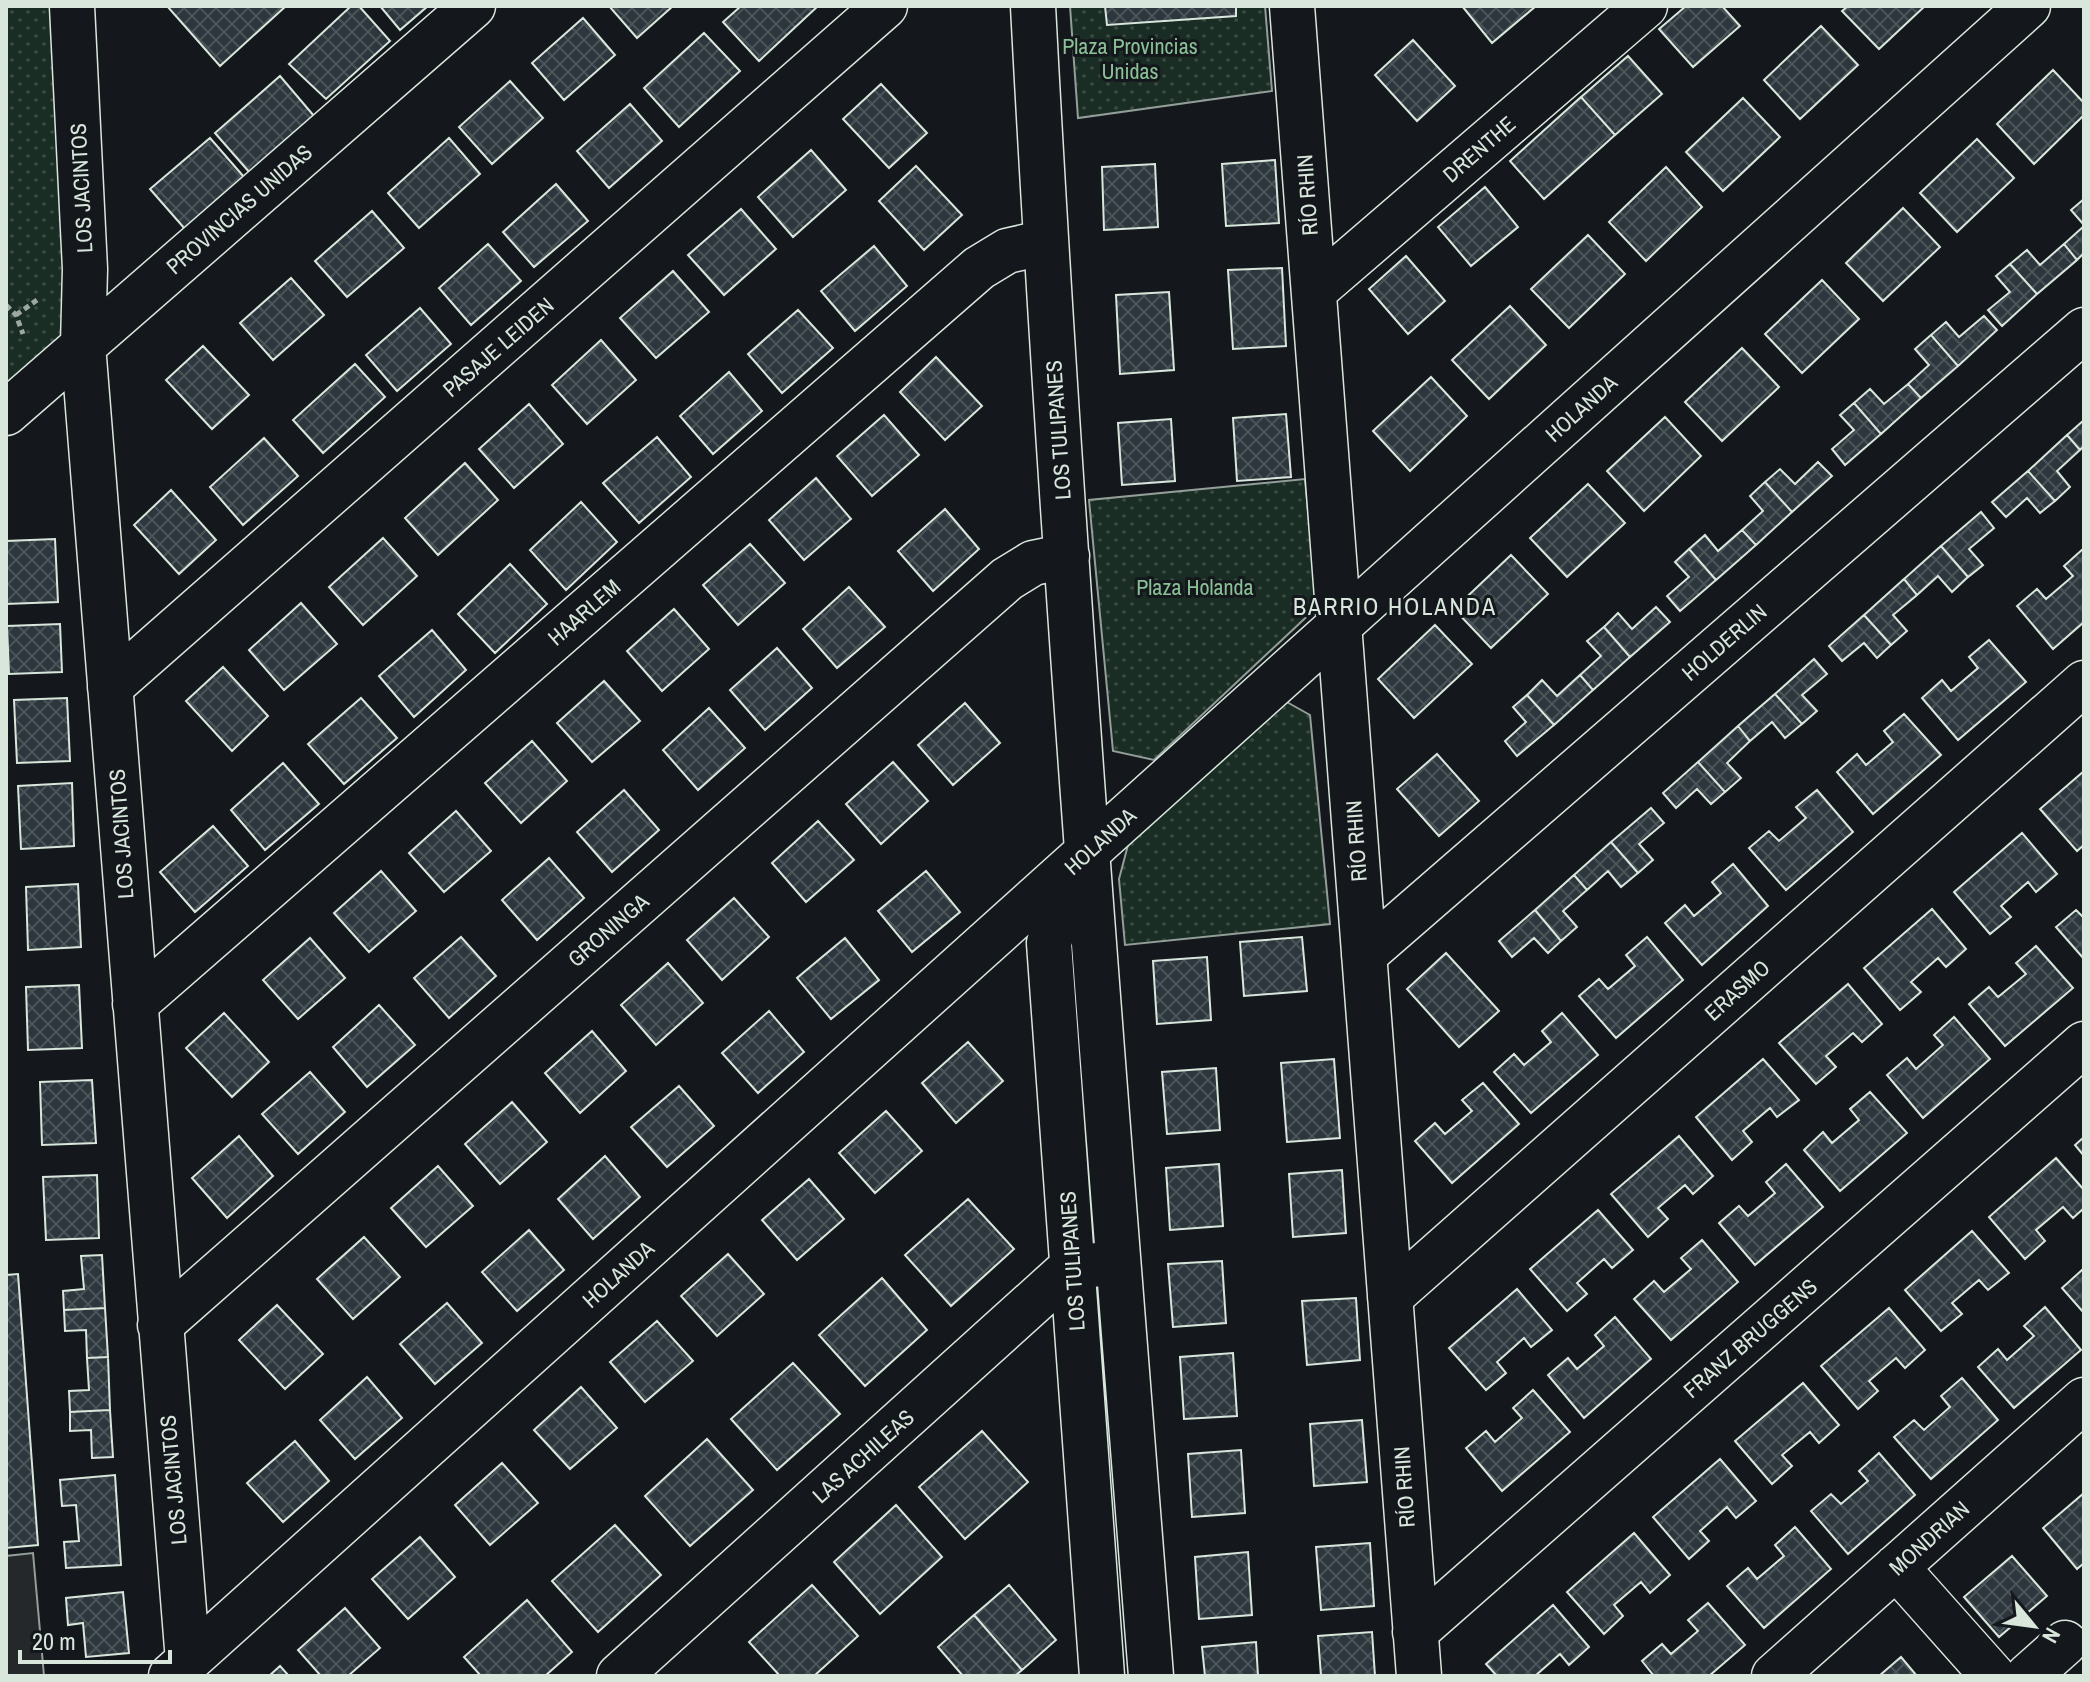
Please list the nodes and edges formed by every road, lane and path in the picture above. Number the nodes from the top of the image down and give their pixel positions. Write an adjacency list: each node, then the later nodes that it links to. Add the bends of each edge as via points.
1 (72, 6): 11 (street, LOS JACINTOS, via 85,269)
2 (473, 6): 11 (street, PROVINCIAS UNIDAS)
3 (885, 6): 16 (street, PASAJE LEIDEN)
4 (1033, 6): 8 (street, LOS TULIPANES)
5 (1292, 6): 9 (street, RÍO RHIN)
6 (1645, 6): 9 (street, DRENTHE)
7 (2018, 11): 14 (street, HOLANDA)
8 (1046, 242): 13 (street, LOS TULIPANES); 19 (street, HAARLEM, via 1007,251 979,268)
9 (1314, 291): 14 (street, RÍO RHIN)
10 (2084, 330): 18 (street, HOLDERLIN)
11 (83, 345): 12 (street, PROVINCIAS UNIDAS); 16 (street, LOS JACINTOS)
12 (6, 413)
13 (1067, 556): 17 (street, LOS TULIPANES); 24 (street, GRONINGA, via 1033,563 1007,579)
14 (1340, 624): 17 (street, HOLANDA); 18 (street, RÍO RHIN)
15 (2084, 683): 23 (street, ERASMO)
16 (110, 687): 19 (street, LOS JACINTOS)
17 (1086, 853): 21 (street, LOS TULIPANES); 22 (street, LOS TULIPANES, via 1062,899 1049,943); 29 (street, HOLANDA)
18 (1364, 955): 23 (street, RÍO RHIN)
19 (135, 1004): 24 (street, LOS JACINTOS)
20 (2084, 1044): 27 (street, FRANZ BRUGGENS)
21 (1118, 1262): 22 (street); 32 (street, LOS TULIPANES)
22 (1072, 1267): 30 (street, LAS ACHILEAS); 31 (street, LOS TULIPANES)
23 (1390, 1297): 27 (street, RÍO RHIN)
24 (160, 1325): 29 (street, LOS JACINTOS)
25 (2084, 1400): 26 (street, MONDRIAN)
26 (1896, 1567): 34 (street, MONDRIAN); 35 (street)
27 (1415, 1632): 33 (street, RÍO RHIN)
28 (2065, 1643): 36 (street)
29 (179, 1669)
30 (619, 1676)
31 (1102, 1676)
32 (1151, 1676)
33 (1419, 1676)
34 (1774, 1676)
35 (1993, 1676)
36 (2028, 1676)

